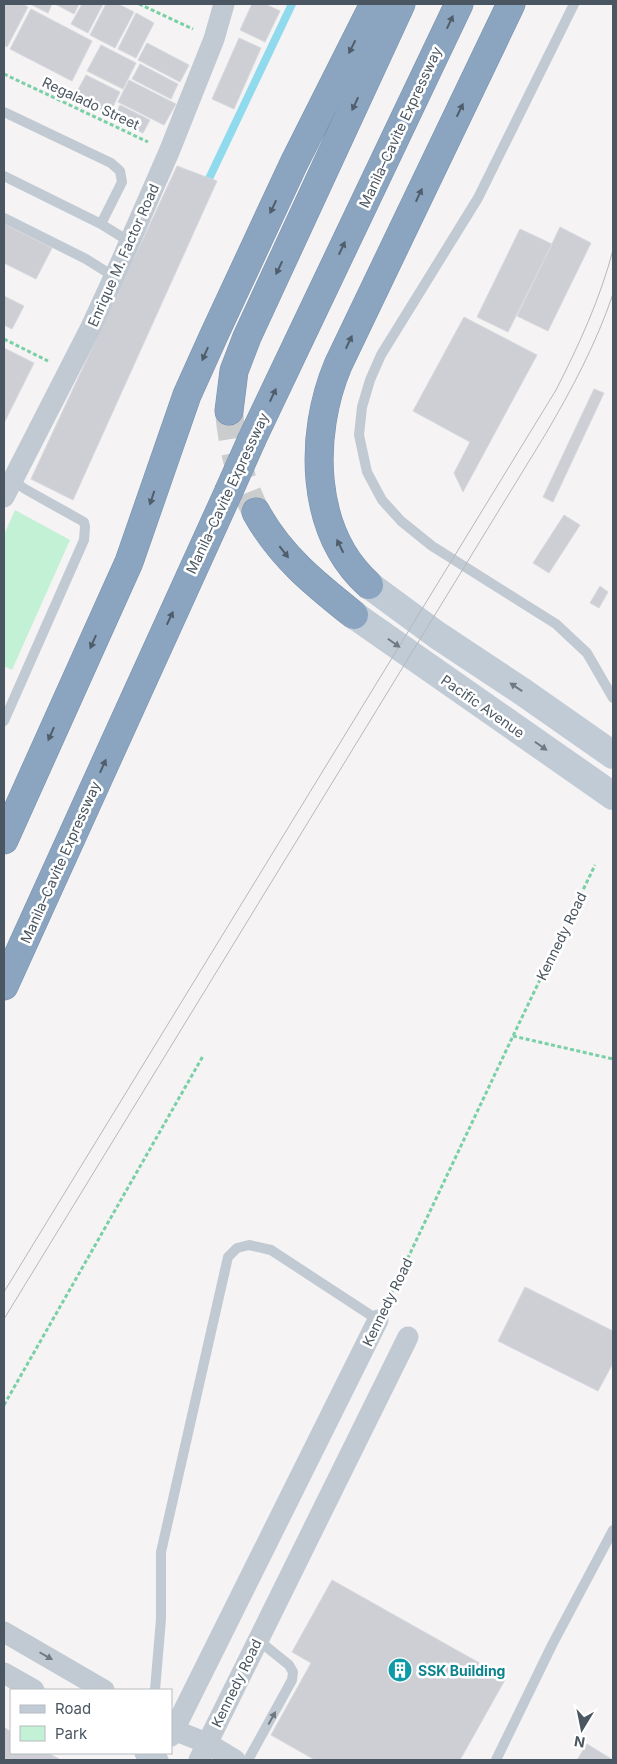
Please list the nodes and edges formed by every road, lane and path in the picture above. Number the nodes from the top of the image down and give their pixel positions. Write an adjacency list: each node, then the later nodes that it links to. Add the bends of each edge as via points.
1 (139, 4): 8 (path)
2 (224, 4): 8 (street, Enrique M. Factor Road)
3 (374, 4): 28 (highway, one-way to 28, via 294,163 187,395 129,562)
4 (402, 4): 19 (highway, one-way to 19, via 247,337 234,371)
5 (459, 4): 30 (highway, Manila–Cavite Expressway, one-way to 5, bridge, via 252,439)
6 (511, 4): 22 (highway, one-way to 6, via 345,556 322,496 319,459 324,410 338,365)
7 (574, 4): 24 (lane, via 478,198 381,355 362,407 359,435 367,472 382,500 401,521 432,546 556,624 587,653)
8 (214, 39): 11 (street, Enrique M. Factor Road)
9 (4, 74): 11 (path, Regalado Street)
10 (4, 112): 14 (lane, via 111,163 120,171 122,182)
11 (169, 152): 15 (street, Enrique M. Factor Road)
12 (4, 176): 14 (lane)
13 (4, 218): 16 (lane)
14 (101, 224): 15 (lane)
15 (130, 242): 16 (street, Enrique M. Factor Road)
16 (113, 276): 18 (street, Enrique M. Factor Road)
17 (4, 339): 18 (path)
18 (68, 372): 20 (street, Enrique M. Factor Road)
19 (229, 411)
20 (8, 489): 25 (lane, via 25,489 84,522 86,527 84,540)
21 (256, 512): 23 (highway, one-way to 23, via 298,569)
22 (369, 585): 26 (main road, one-way to 22)
23 (354, 616): 27 (main road, Pacific Avenue, one-way to 27)
24 (613, 698)
25 (4, 721)
26 (613, 755)
27 (613, 796)
28 (4, 840)
29 (595, 865): 31 (path, Kennedy Road)
30 (4, 986)
31 (513, 1036): 33 (path); 34 (path, Kennedy Road)
32 (203, 1056): 36 (path)
33 (613, 1060)
34 (378, 1320): 43 (lane, via 271,1250 248,1245 237,1248 228,1257 161,1552 161,1619); 44 (street, Kennedy Road)
35 (408, 1337): 39 (street, Kennedy Road)
36 (4, 1405)
37 (613, 1530): 50 (lane)
38 (4, 1632): 42 (street, one-way to 42)
39 (258, 1640): 45 (street, Kennedy Road); 49 (lane, one-way to 39, via 292,1680 293,1672)
40 (4, 1673): 41 (street)
41 (32, 1689)
42 (102, 1689)
43 (154, 1689)
44 (172, 1732): 45 (street)
45 (203, 1752): 48 (street)
46 (146, 1754): 47 (street)
47 (158, 1760)
48 (235, 1760)
49 (248, 1760)
50 (496, 1760)

